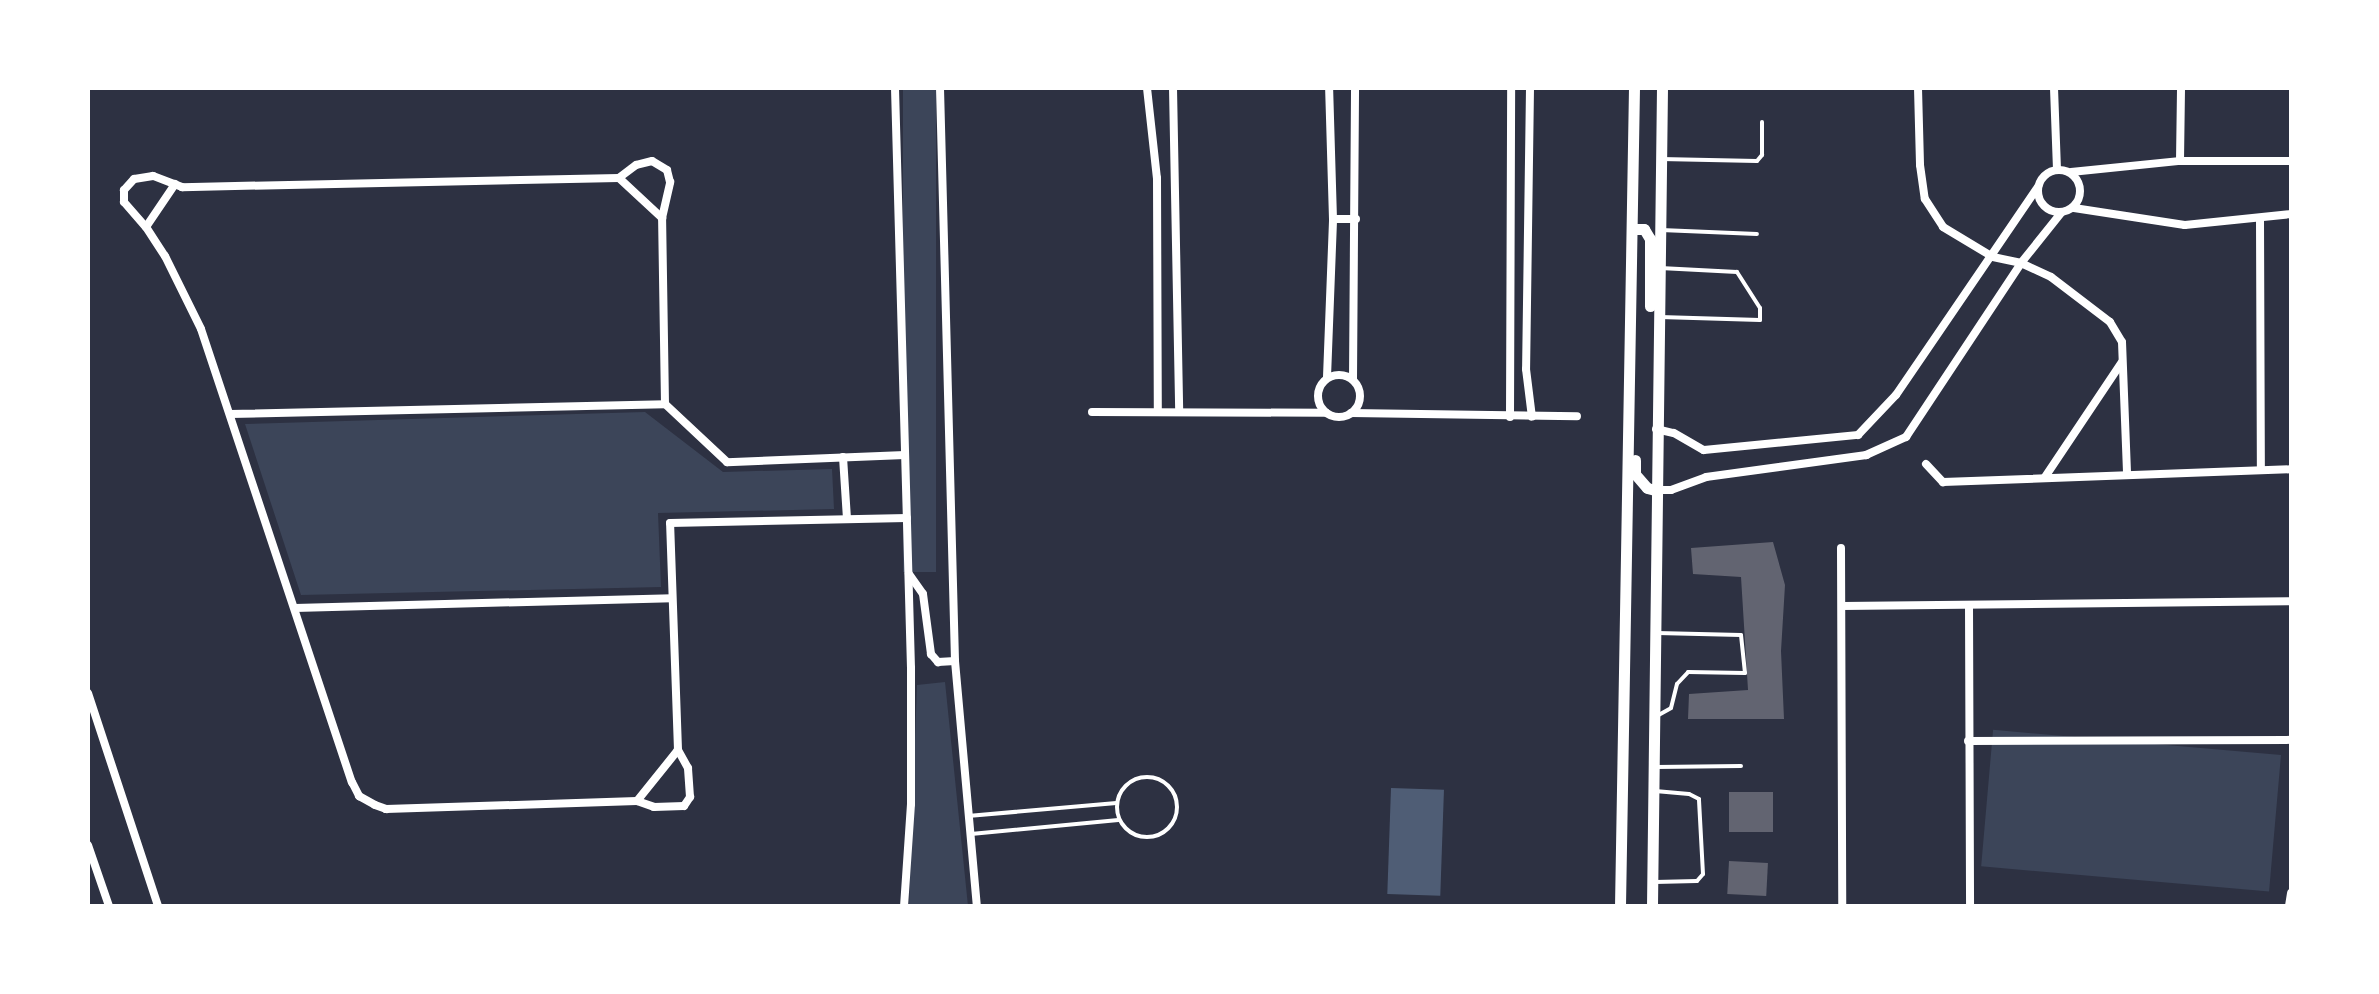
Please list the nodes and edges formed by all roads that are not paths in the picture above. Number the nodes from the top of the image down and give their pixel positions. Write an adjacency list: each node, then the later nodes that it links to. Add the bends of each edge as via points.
1 (895, 88): 59 (street)
2 (940, 88): 78 (street)
3 (1147, 88): 24 (street)
4 (1173, 88): 25 (street)
5 (1329, 88): 29 (street)
6 (1355, 88): 30 (street)
7 (1511, 88): 32 (street)
8 (1530, 88): 33 (street)
9 (1634, 88): 35 (main road)
10 (1662, 88): 15 (main road)
11 (1918, 88): 38 (street, via 1925,199 1943,227)
12 (2054, 88): 18 (street)
13 (2181, 88): 16 (street)
14 (1762, 122): 15 (lane, via 1762,155 1757,161)
15 (1660, 159): 36 (main road)
16 (2180, 161): 17 (street); 19 (street)
17 (2291, 161)
18 (2057, 169): 19 (street); 22 (street)
19 (2071, 172): 23 (street, via 2080,182 2081,196)
20 (619, 178): 21 (street); 28 (street); 28 (street, via 652,161 667,170 670,182)
21 (175, 184): 34 (street); 34 (street, via 153,176 134,179 124,190 124,202)
22 (2038, 187): 26 (street, via 2039,200 2048,210); 38 (street)
23 (2074, 208): 26 (street); 31 (street, via 2185,225)
24 (1157, 210): 25 (street); 48 (street)
25 (1176, 211): 49 (street)
26 (2061, 213): 39 (street)
27 (2291, 214): 31 (street)
28 (662, 218): 47 (street)
29 (1333, 219): 30 (street); 44 (street)
30 (1356, 219): 45 (street)
31 (2260, 220): 63 (street)
32 (1510, 222): 33 (street); 55 (street)
33 (1529, 222): 56 (street, via 1526,369)
34 (146, 227): 53 (street, via 185,294)
35 (1632, 229): 42 (main road, via 1644,229 1650,239 1650,314); 46 (main road)
36 (1659, 230): 37 (lane); 40 (main road)
37 (1757, 234)
38 (1993, 257): 39 (street); 58 (street, via 1896,395 1858,435)
39 (2021, 263): 43 (street, via 2051,277 2110,322 2122,342); 61 (street, via 1906,437 1866,455)
40 (1658, 268): 41 (main road); 41 (lane, via 1737,272 1760,308 1760,320)
41 (1657, 317): 42 (main road)
42 (1656, 338): 57 (main road)
43 (2123, 361): 65 (street); 66 (street)
44 (1327, 377): 45 (street, via 1340,373); 51 (street, via 1317,395)
45 (1353, 379): 52 (street, via 1361,396)
46 (1629, 384): 67 (main road, via 1635,474); 100 (main road)
47 (665, 404): 53 (street); 60 (street, via 727,462)
48 (1158, 410): 49 (street); 50 (street)
49 (1179, 410): 51 (street)
50 (1092, 412)
51 (1326, 413): 52 (street)
52 (1351, 413): 55 (street)
53 (230, 414): 76 (street)
54 (1577, 416): 56 (street)
55 (1510, 417): 56 (street)
56 (1532, 417)
57 (1656, 429): 58 (street, via 1704,450); 67 (main road)
58 (1827, 440): 61 (street)
59 (905, 455): 60 (street); 68 (street)
60 (843, 457): 69 (street)
61 (1830, 461): 67 (street, via 1706,477)
62 (1926, 464): 66 (street, via 1943,482)
63 (2261, 469): 64 (street); 65 (street)
64 (2291, 469)
65 (2127, 473): 66 (street)
66 (2045, 477)
67 (1655, 490): 77 (main road)
68 (907, 518): 69 (street); 71 (street)
69 (847, 519): 72 (street, via 670,523)
70 (1841, 548): 75 (street)
71 (909, 574): 78 (street, via 923,594 931,654 938,662); 98 (street, via 911,804)
72 (672, 598): 76 (street); 83 (street)
73 (2291, 601): 74 (street)
74 (1969, 605): 75 (street); 82 (street)
75 (1842, 606): 102 (street)
76 (295, 608): 87 (street, via 352,782 367,802 386,809)
77 (1654, 633): 80 (main road); 80 (lane, via 1741,635 1745,673 1688,672 1677,684 1671,708)
78 (955, 661): 89 (street)
79 (88, 693): 97 (street)
80 (1653, 718): 85 (main road)
81 (2291, 740): 82 (street)
82 (1968, 741): 103 (street)
83 (678, 750): 87 (street); 87 (street, via 688,768 688,802 678,808)
84 (1741, 766): 85 (lane)
85 (1653, 767): 86 (main road)
86 (1652, 791): 94 (main road); 94 (lane, via 1699,799 1703,874 1697,881)
87 (637, 801)
88 (1116, 803): 89 (lane); 90 (lane); 90 (lane, via 1135,779 1151,777 1175,795 1177,811 1171,826 1159,835 1129,833)
89 (968, 816): 91 (street)
90 (1119, 820): 91 (lane)
91 (969, 834): 99 (street)
92 (88, 845): 93 (street)
93 (90, 857): 96 (street)
94 (1652, 882): 101 (main road)
95 (2291, 893): 104 (street)
96 (109, 906)
97 (158, 906)
98 (904, 906)
99 (977, 906)
100 (1620, 906)
101 (1652, 906)
102 (1842, 906)
103 (1970, 906)
104 (2289, 906)

